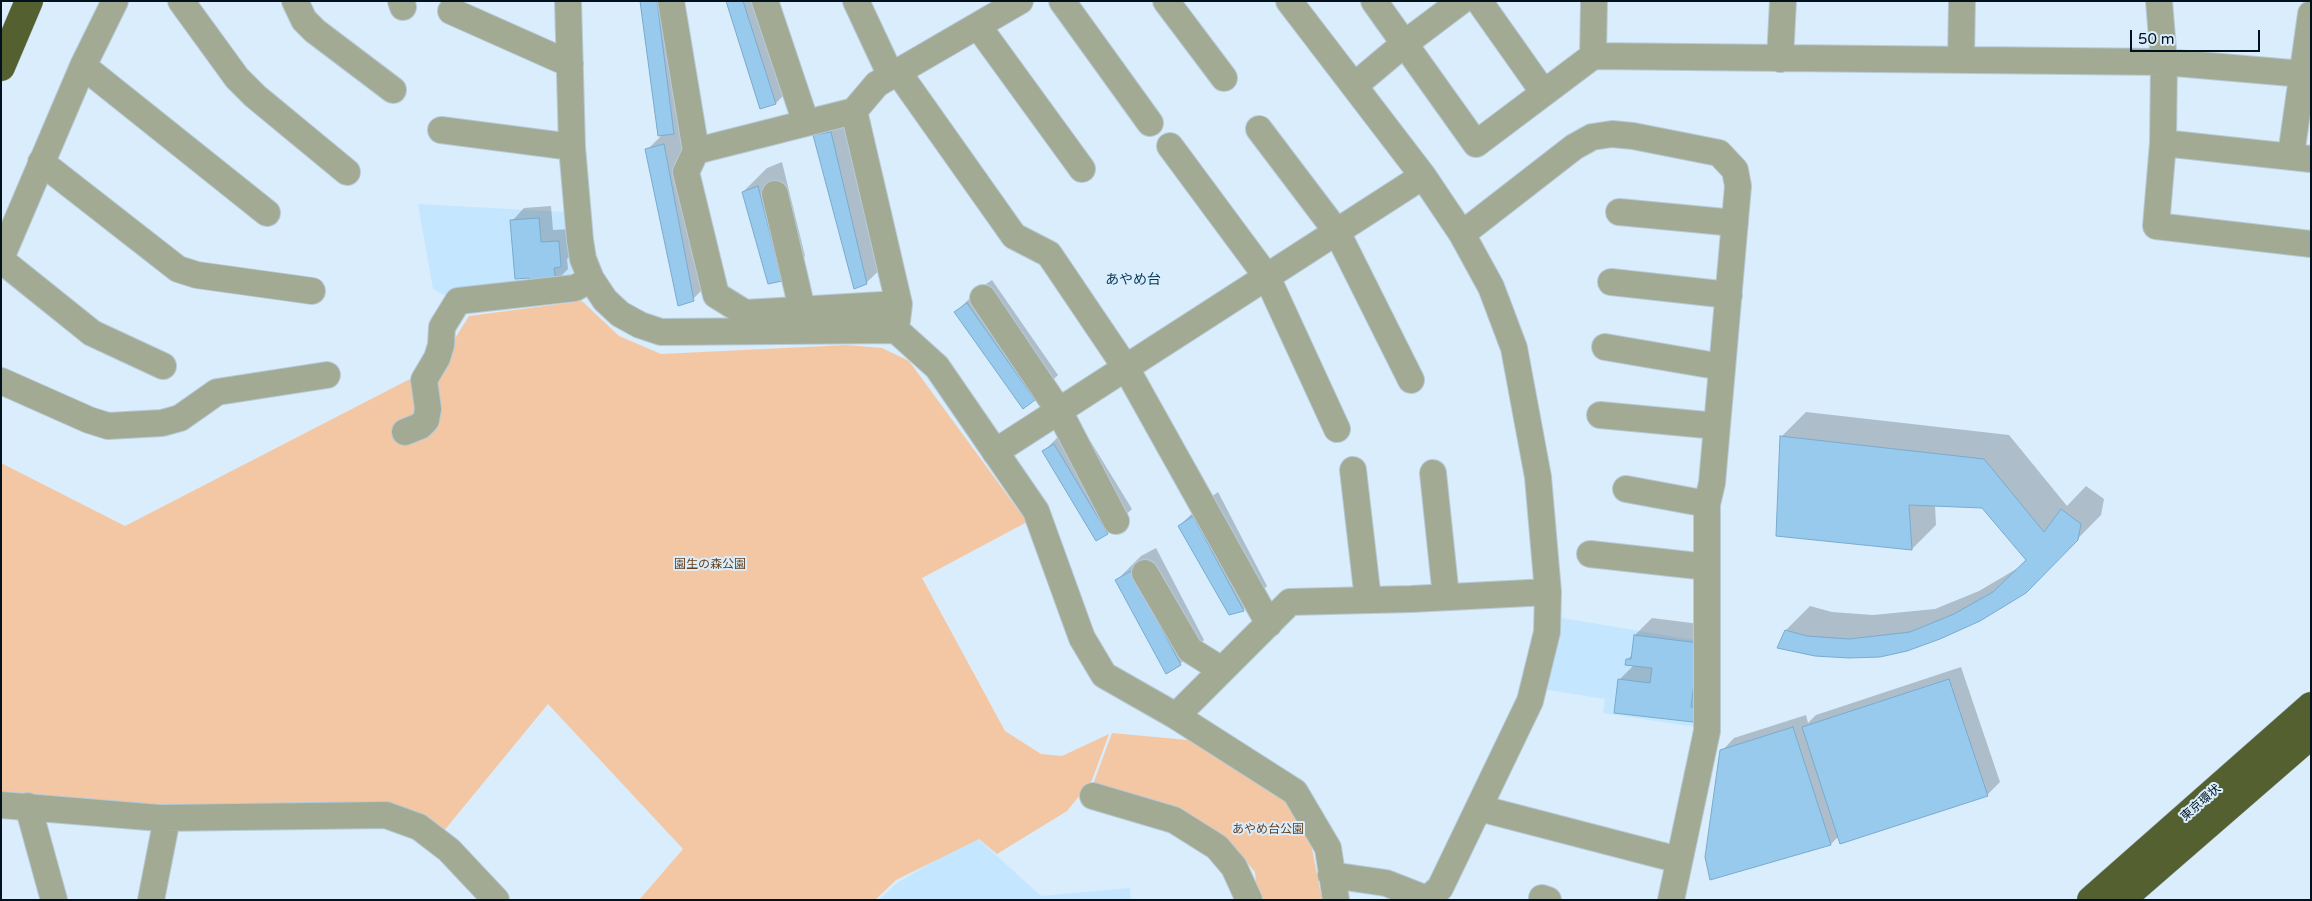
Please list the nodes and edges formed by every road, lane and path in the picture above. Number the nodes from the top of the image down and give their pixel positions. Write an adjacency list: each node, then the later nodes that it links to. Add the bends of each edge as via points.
1 (28, 1): 30 (highway)
2 (115, 1): 29 (street)
3 (181, 1): 49 (street, via 237,78)
4 (295, 1): 35 (street, via 304,20 315,31)
5 (568, 1): 28 (street)
6 (671, 1): 45 (street)
7 (765, 1): 38 (street)
8 (856, 1): 31 (street)
9 (1020, 1): 22 (street)
10 (1062, 1): 39 (street)
11 (1166, 1): 33 (street)
12 (1289, 1): 34 (street)
13 (1374, 1): 23 (street)
14 (1460, 1): 23 (street)
15 (1479, 1): 36 (street)
16 (1594, 1): 24 (street)
17 (1783, 1): 25 (street)
18 (1962, 1): 26 (street)
19 (2159, 1): 27 (street)
20 (451, 10): 28 (street)
21 (2311, 14): 32 (street)
22 (983, 15): 31 (street); 48 (street)
23 (1404, 44): 34 (street); 36 (street, via 1476,144)
24 (1593, 56): 25 (street); 36 (street)
25 (1780, 59): 26 (street)
26 (1961, 60): 27 (street)
27 (2164, 62): 32 (street); 42 (street)
28 (570, 64): 44 (street)
29 (83, 66): 47 (street); 53 (street)
30 (1, 67)
31 (894, 74): 37 (street, via 877,84); 71 (street, via 1014,236 1049,254)
32 (2303, 74): 46 (street)
33 (1224, 78)
34 (1354, 86): 50 (street)
35 (393, 90)
36 (1544, 93)
37 (854, 111): 38 (street); 65 (street)
38 (806, 123): 45 (street)
39 (1150, 123)
40 (1259, 129): 55 (street)
41 (441, 130): 44 (street)
42 (2162, 143): 46 (street); 57 (street, via 2156,226)
43 (1170, 146): 59 (street)
44 (572, 147): 60 (street, via 580,240)
45 (696, 151): 66 (street, via 686,172 716,295 745,312)
46 (2301, 157)
47 (41, 162): 58 (street); 62 (street, via 178,269 198,275)
48 (1082, 169)
49 (347, 172)
50 (1423, 176): 55 (street); 56 (street)
51 (776, 194): 66 (street)
52 (1619, 212): 54 (street)
53 (267, 213)
54 (1735, 223): 56 (street, via 1738,186 1735,170 1719,154 1612,134 1592,137 1574,148); 63 (street)
55 (1337, 232): 59 (street); 73 (street)
56 (1462, 234): 89 (street, via 1491,286 1514,348 1538,477)
57 (2311, 244)
58 (1, 259): 69 (street, via 92,333)
59 (1267, 277): 71 (street); 78 (street)
60 (591, 279): 67 (street, via 605,300 620,314 661,332); 79 (street, via 575,288 458,301 442,327 437,358 424,380 428,409 426,420)
61 (1611, 282): 63 (street)
62 (312, 291)
63 (1729, 295): 70 (street)
64 (983, 298): 75 (street)
65 (899, 304): 66 (street); 67 (street)
66 (802, 309)
67 (896, 330): 80 (street, via 937,367)
68 (1605, 347): 70 (street)
69 (162, 366)
70 (1722, 367): 77 (street)
71 (1126, 368): 75 (street); 92 (street)
72 (327, 375): 74 (street, via 217,392 180,418 162,423 108,426)
73 (1411, 380)
74 (1, 381)
75 (1059, 411): 80 (street); 85 (street)
76 (1600, 415): 77 (street)
77 (1717, 426): 84 (street)
78 (1337, 429)
79 (405, 432)
80 (995, 452): 95 (street, via 1036,511 1082,638 1104,675)
81 (1353, 470): 91 (street)
82 (1433, 472): 90 (street)
83 (1626, 489): 84 (street)
84 (1707, 504): 87 (street)
85 (1116, 521)
86 (1590, 554): 87 (street)
87 (1707, 567): 102 (street, via 1707,731)
88 (1145, 573): 93 (street, via 1190,650)
89 (1548, 592): 90 (street); 100 (street, via 1547,632 1530,701)
90 (1446, 597): 91 (street)
91 (1368, 600): 92 (street, via 1290,602)
92 (1269, 624): 93 (street)
93 (1222, 670): 95 (street)
94 (2311, 706): 110 (highway, 東京環状)
95 (1176, 716): 103 (street, via 1295,792 1328,848)
96 (2311, 735): 111 (highway, 東京環状)
97 (1093, 796): 108 (street, via 1174,820 1217,847 1234,867)
98 (1, 804): 99 (street)
99 (28, 806): 101 (street); 105 (street)
100 (1479, 808): 102 (street); 104 (street, via 1440,888)
101 (167, 818): 106 (street); 107 (street, via 386,815 420,827 450,850)
102 (1679, 860): 109 (street)
103 (1334, 888): 104 (street, via 1386,883)
104 (1426, 899)
105 (54, 900)
106 (151, 900)
107 (496, 900)
108 (1249, 900)
109 (1671, 900)
110 (2091, 900)
111 (2121, 900)

